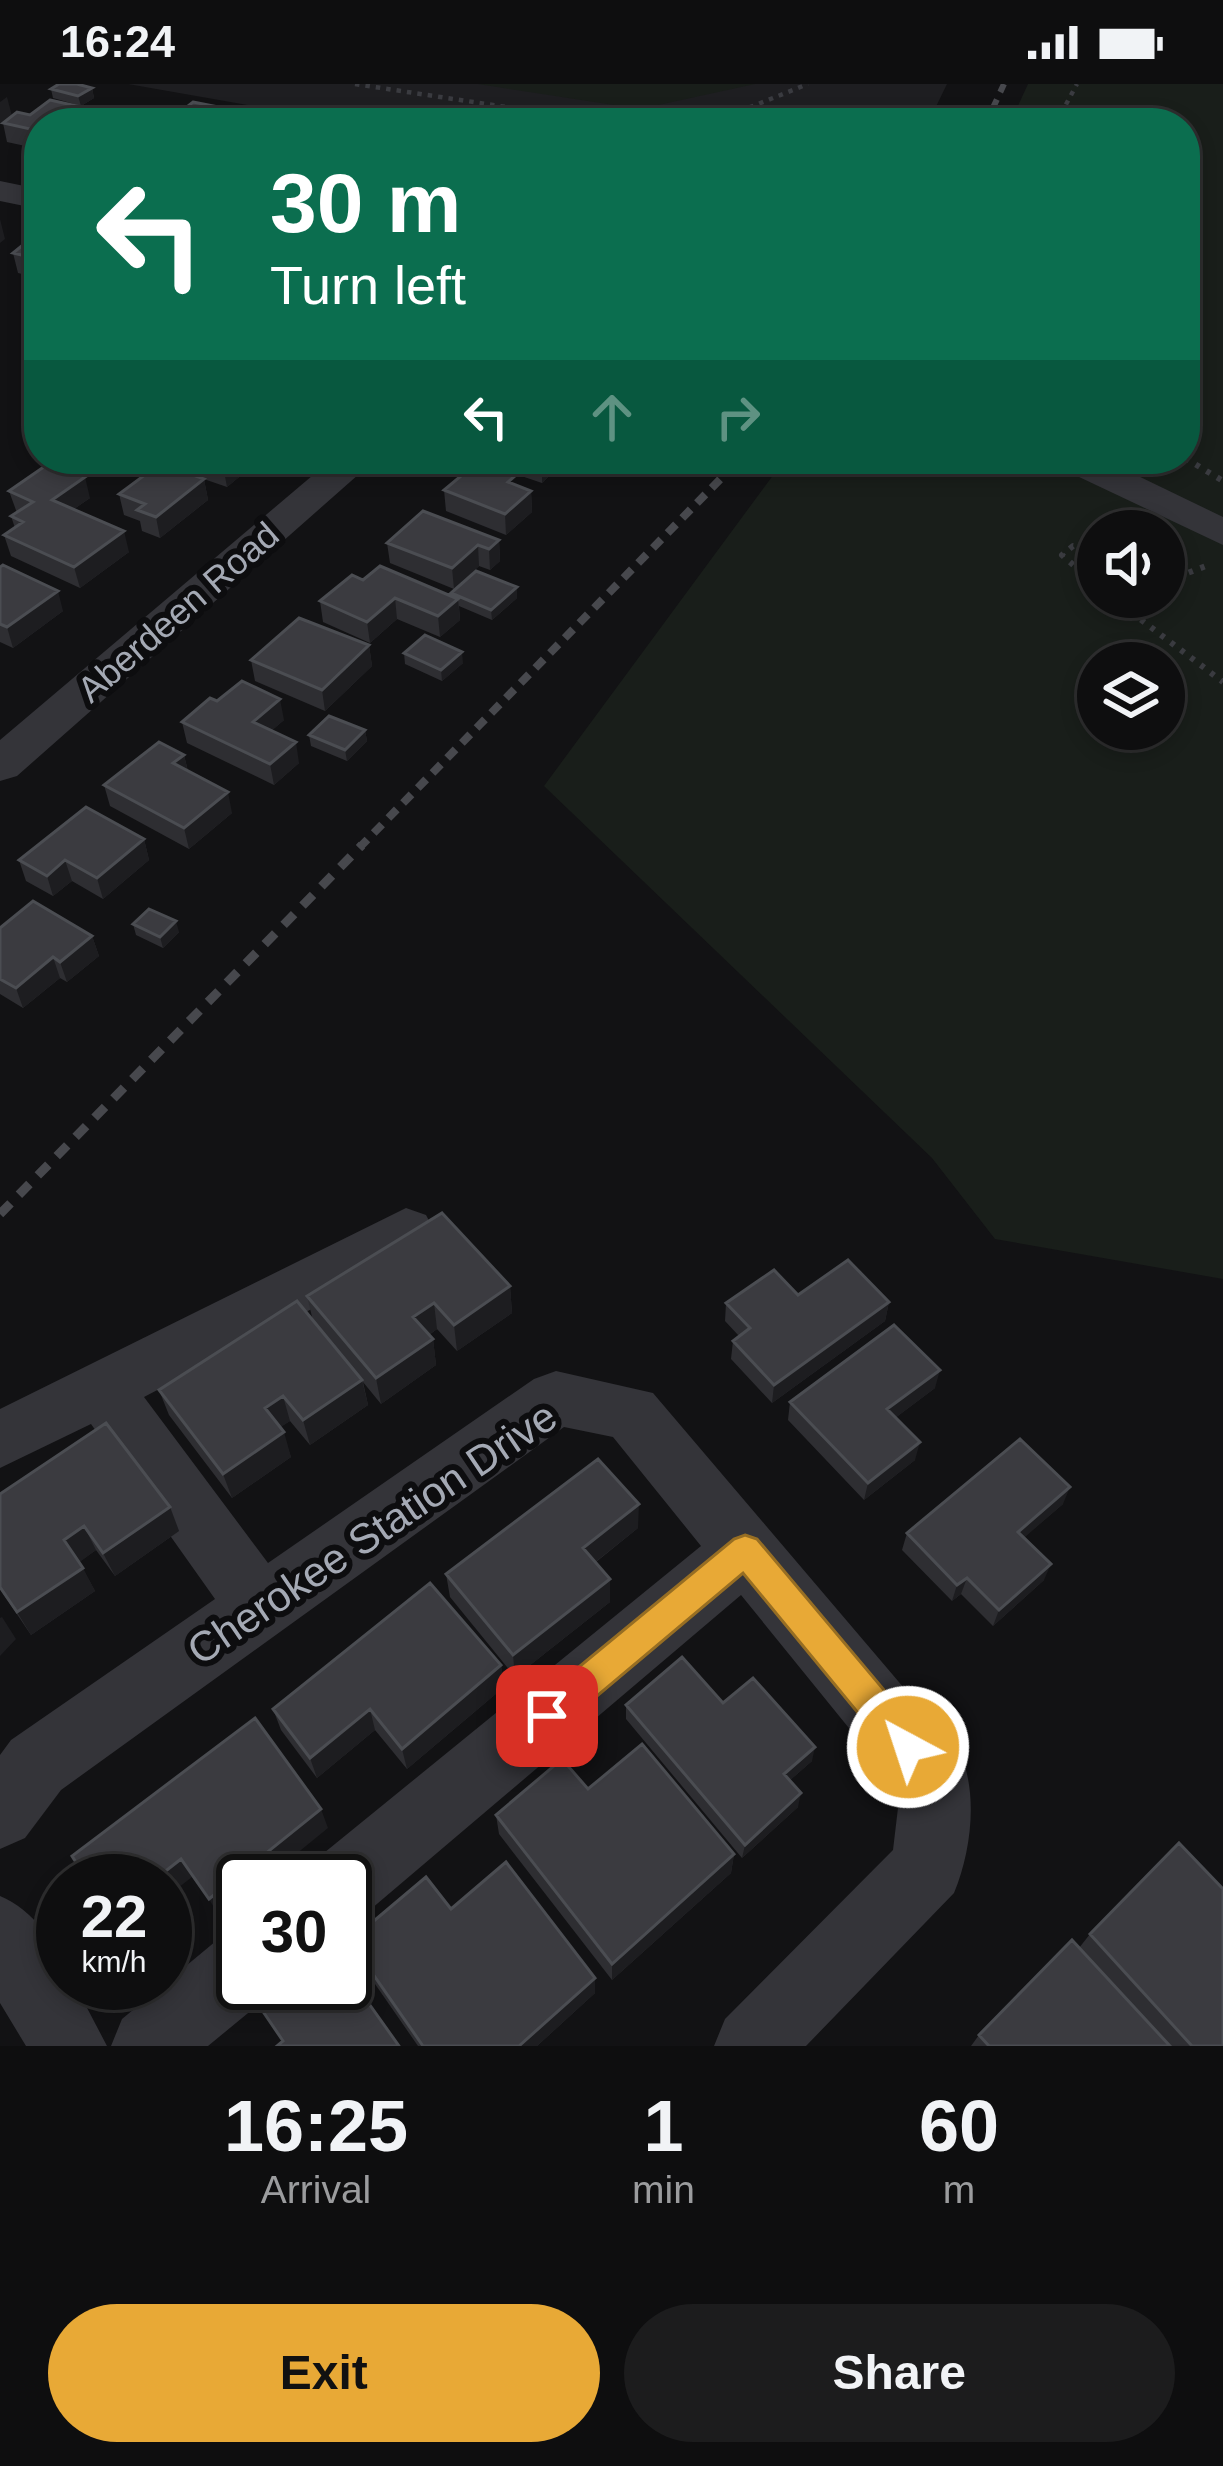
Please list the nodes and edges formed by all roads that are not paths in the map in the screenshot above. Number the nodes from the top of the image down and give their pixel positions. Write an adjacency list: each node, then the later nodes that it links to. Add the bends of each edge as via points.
1 (339, 474): 4 (street, Aberdeen Road)
2 (1098, 474): 3 (street)
3 (1221, 546)
4 (0, 765)
5 (406, 1232): 6 (street)
6 (101, 1388): 7 (street); 9 (street)
7 (0, 1440)
8 (745, 1550): 9 (street, Cherokee Station Drive, via 632,1413 556,1398); 11 (street); 16 (street, Cherokee Station Drive, via 935,1780 928,1867)
9 (260, 1606): 10 (street, Cherokee Station Drive, via 36,1765)
10 (0, 1813)
11 (372, 1861)
12 (0, 1933): 14 (street)
13 (216, 1990): 15 (street)
14 (69, 2046)
15 (149, 2046)
16 (752, 2046)

